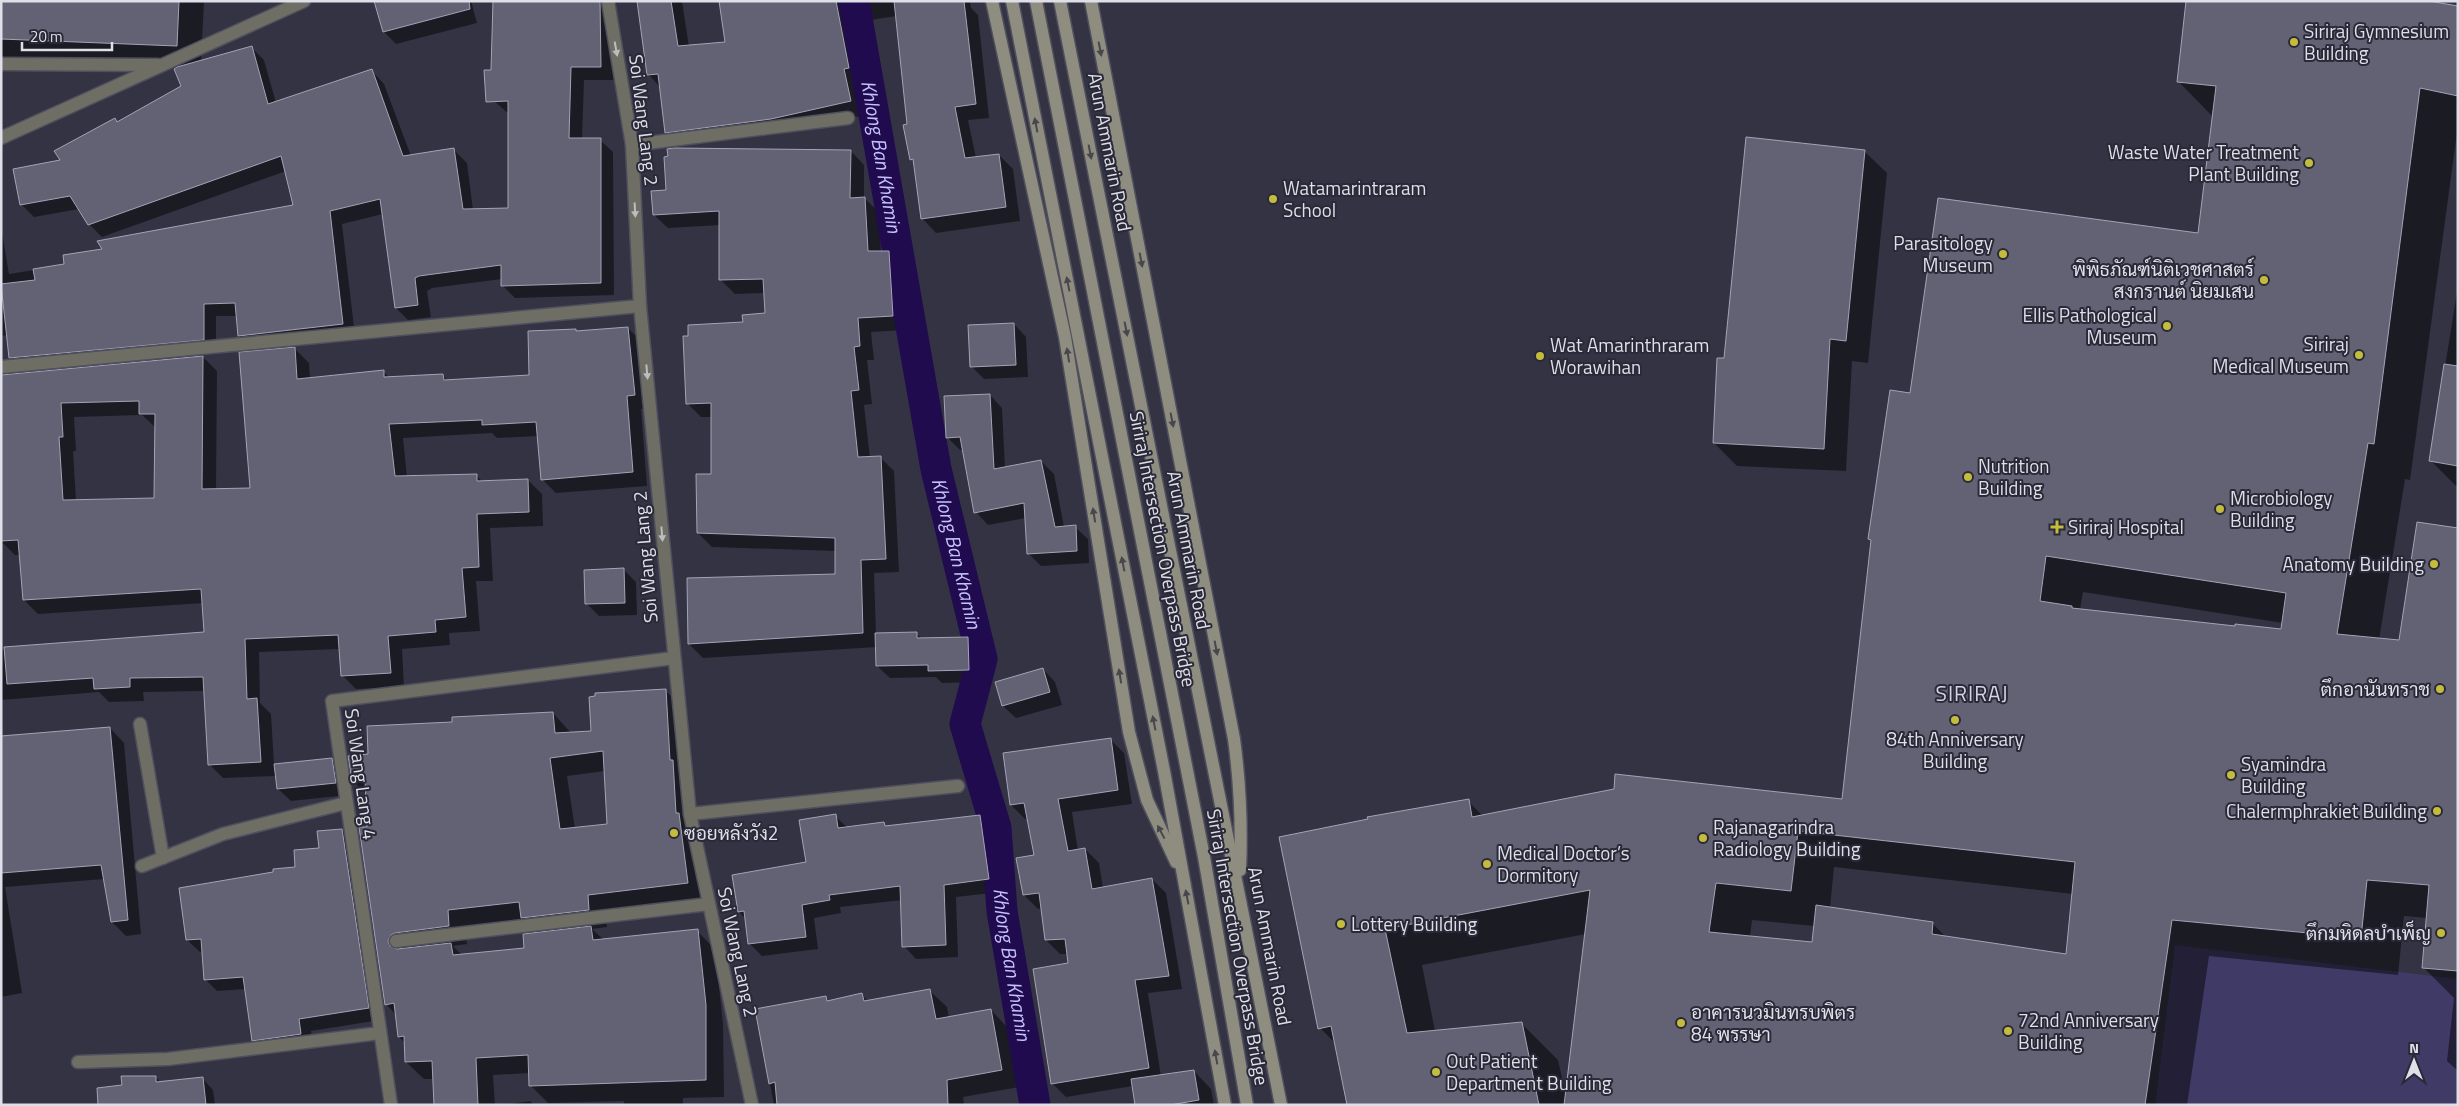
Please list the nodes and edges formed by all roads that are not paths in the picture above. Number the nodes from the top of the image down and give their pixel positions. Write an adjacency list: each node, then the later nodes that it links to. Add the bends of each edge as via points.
1 (304, 1): 9 (street)
2 (608, 1): 12 (street, Soi Wang Lang 2, one-way to 12)
3 (992, 1): 22 (main road, one-way to 3, via 1147,800 1130,732 1065,337)
4 (1012, 1): 22 (main road, one-way to 4)
5 (1036, 1): 31 (main road, Siriraj Intersection Overpass Bridge, via 1195,812)
6 (1060, 1): 23 (main road, Arun Ammarin Road, one-way to 23)
7 (1091, 1): 23 (main road, one-way to 23, via 1234,739 1242,831)
8 (1, 64): 9 (street)
9 (162, 65): 11 (street)
10 (848, 118): 12 (street)
11 (1, 138)
12 (632, 144): 13 (street, Soi Wang Lang 2, one-way to 13)
13 (640, 306): 14 (street); 15 (street, Soi Wang Lang 2, one-way to 15)
14 (1, 367)
15 (674, 658): 18 (street, Soi Wang Lang 4, via 335,699 331,706); 19 (street, Soi Wang Lang 2)
16 (140, 724): 20 (street)
17 (958, 786): 19 (street)
18 (346, 803): 20 (street, via 223,834); 26 (street, Soi Wang Lang 4)
19 (690, 814): 24 (street, Soi Wang Lang 2)
20 (162, 858): 21 (street)
21 (142, 866)
22 (1183, 875): 30 (main road, one-way to 22)
23 (1239, 886): 32 (main road, Arun Ammarin Road)
24 (709, 904): 25 (street); 29 (street, Soi Wang Lang 2)
25 (396, 942)
26 (380, 1033): 27 (street, via 168,1059); 28 (street, Soi Wang Lang 4)
27 (78, 1062)
28 (391, 1105)
29 (752, 1105)
30 (1225, 1105)
31 (1247, 1105)
32 (1281, 1105)

